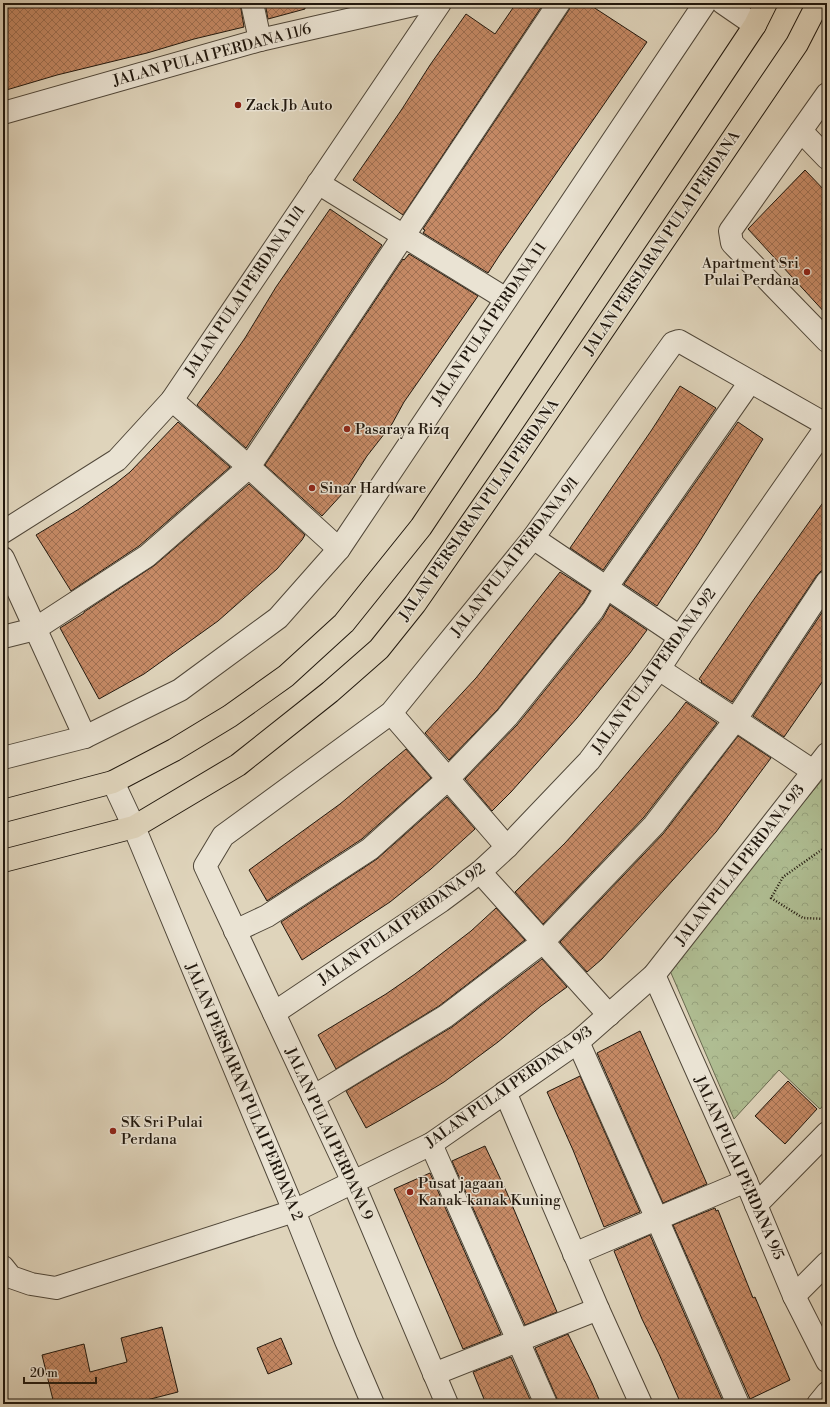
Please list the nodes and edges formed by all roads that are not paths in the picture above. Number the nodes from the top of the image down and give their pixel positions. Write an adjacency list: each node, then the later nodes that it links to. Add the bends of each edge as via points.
1 (252, 3): 10 (street)
2 (422, 3): 10 (street, JALAN PULAI PERDANA 11/6)
3 (440, 3): 15 (street, JALAN PULAI PERDANA 11/1)
4 (559, 3): 16 (street)
5 (705, 3): 17 (street, JALAN PULAI PERDANA 11)
6 (723, 3): 9 (street)
7 (766, 3): 9 (main road)
8 (818, 3): 42 (main road, JALAN PERSIARAN PULAI PERDANA, via 797,44 520,454 415,604 380,649 238,765)
9 (755, 25): 40 (main road, via 421,526 344,623 286,676 230,716 174,750)
10 (260, 40): 12 (street, JALAN PULAI PERDANA 11/6)
11 (827, 94): 13 (street)
12 (3, 112)
13 (801, 131): 14 (street); 18 (street, via 730,231 730,237 732,243)
14 (827, 158)
15 (318, 183): 16 (street); 20 (street, JALAN PULAI PERDANA 11/1)
16 (404, 236): 17 (street); 22 (street)
17 (506, 299): 25 (street, JALAN PULAI PERDANA 11)
18 (827, 341)
19 (750, 382): 21 (street, JALAN PULAI PERDANA 9/1); 24 (street, JALAN PULAI PERDANA 9/1, via 679,341 673,343); 28 (street)
20 (172, 400): 22 (street); 23 (street, JALAN PULAI PERDANA 11/1, via 118,460)
21 (827, 425): 31 (street, JALAN PULAI PERDANA 9/2)
22 (249, 467): 25 (street); 29 (street, via 147,556)
23 (3, 532)
24 (533, 538): 28 (street); 33 (street, JALAN PULAI PERDANA 9/1)
25 (339, 548): 35 (street, JALAN PULAI PERDANA 11, via 278,618 180,690)
26 (3, 558): 29 (street)
27 (827, 582): 34 (street)
28 (606, 588): 31 (street); 39 (street, via 593,610 507,717)
29 (35, 629): 30 (street); 35 (street)
30 (3, 637)
31 (680, 637): 32 (street, JALAN PULAI PERDANA 9/2)
32 (659, 669): 34 (street); 43 (street, JALAN PULAI PERDANA 9/2, via 589,761)
33 (390, 713): 39 (street); 45 (street, JALAN PULAI PERDANA 9/1, via 223,836)
34 (736, 719): 38 (street); 48 (street, via 654,825)
35 (85, 737): 37 (street, JALAN PULAI PERDANA 11)
36 (827, 754): 38 (street, JALAN PULAI PERDANA 9/3)
37 (3, 758)
38 (813, 771): 49 (street, JALAN PULAI PERDANA 9/3)
39 (448, 779): 43 (street); 47 (street, via 370,849 267,916)
40 (112, 782): 41 (main road); 42 (street, JALAN PERSIARAN PULAI PERDANA 2)
41 (3, 812)
42 (134, 827): 44 (main road, JALAN PERSIARAN PULAI PERDANA); 60 (street, JALAN PERSIARAN PULAI PERDANA 2)
43 (507, 847): 46 (street, JALAN PULAI PERDANA 9/2)
44 (3, 861)
45 (205, 866): 47 (street, JALAN PULAI PERDANA 9)
46 (480, 872): 48 (street); 50 (street, JALAN PULAI PERDANA 9/2)
47 (235, 931): 50 (street, JALAN PULAI PERDANA 9)
48 (543, 942): 51 (street); 54 (street, via 446,1016)
49 (654, 975): 51 (street, JALAN PULAI PERDANA 9/3); 57 (street, JALAN PULAI PERDANA 9/5)
50 (274, 1013): 54 (street, JALAN PULAI PERDANA 9)
51 (609, 1015): 52 (street, JALAN PULAI PERDANA 9/3)
52 (578, 1042): 53 (street, JALAN PULAI PERDANA 9/3); 61 (street)
53 (505, 1092): 56 (street, JALAN PULAI PERDANA 9/3); 62 (street)
54 (313, 1097): 58 (street, JALAN PULAI PERDANA 9)
55 (827, 1133): 59 (street)
56 (431, 1144): 58 (street, JALAN PULAI PERDANA 9/3); 67 (street)
57 (746, 1181): 59 (street, JALAN PULAI PERDANA 9/5); 61 (street)
58 (353, 1182): 60 (street, JALAN PULAI PERDANA 9/3); 69 (street, JALAN PULAI PERDANA 9)
59 (756, 1204): 65 (street, JALAN PULAI PERDANA 9/5)
60 (294, 1210): 64 (street, JALAN PULAI PERDANA 9/3, via 56,1288 31,1284 11,1277); 71 (street, JALAN PERSIARAN PULAI PERDANA 2)
61 (657, 1219): 62 (street); 75 (street)
62 (574, 1254): 66 (street)
63 (827, 1263): 65 (street)
64 (3, 1268)
65 (794, 1296): 68 (street, JALAN PULAI PERDANA 9/5)
66 (598, 1309): 67 (street); 74 (street)
67 (518, 1341): 69 (street); 73 (street)
68 (827, 1361)
69 (434, 1374): 72 (street, JALAN PULAI PERDANA 9)
70 (827, 1394): 76 (street)
71 (373, 1404)
72 (447, 1404)
73 (546, 1404)
74 (641, 1404)
75 (738, 1404)
76 (818, 1404)

